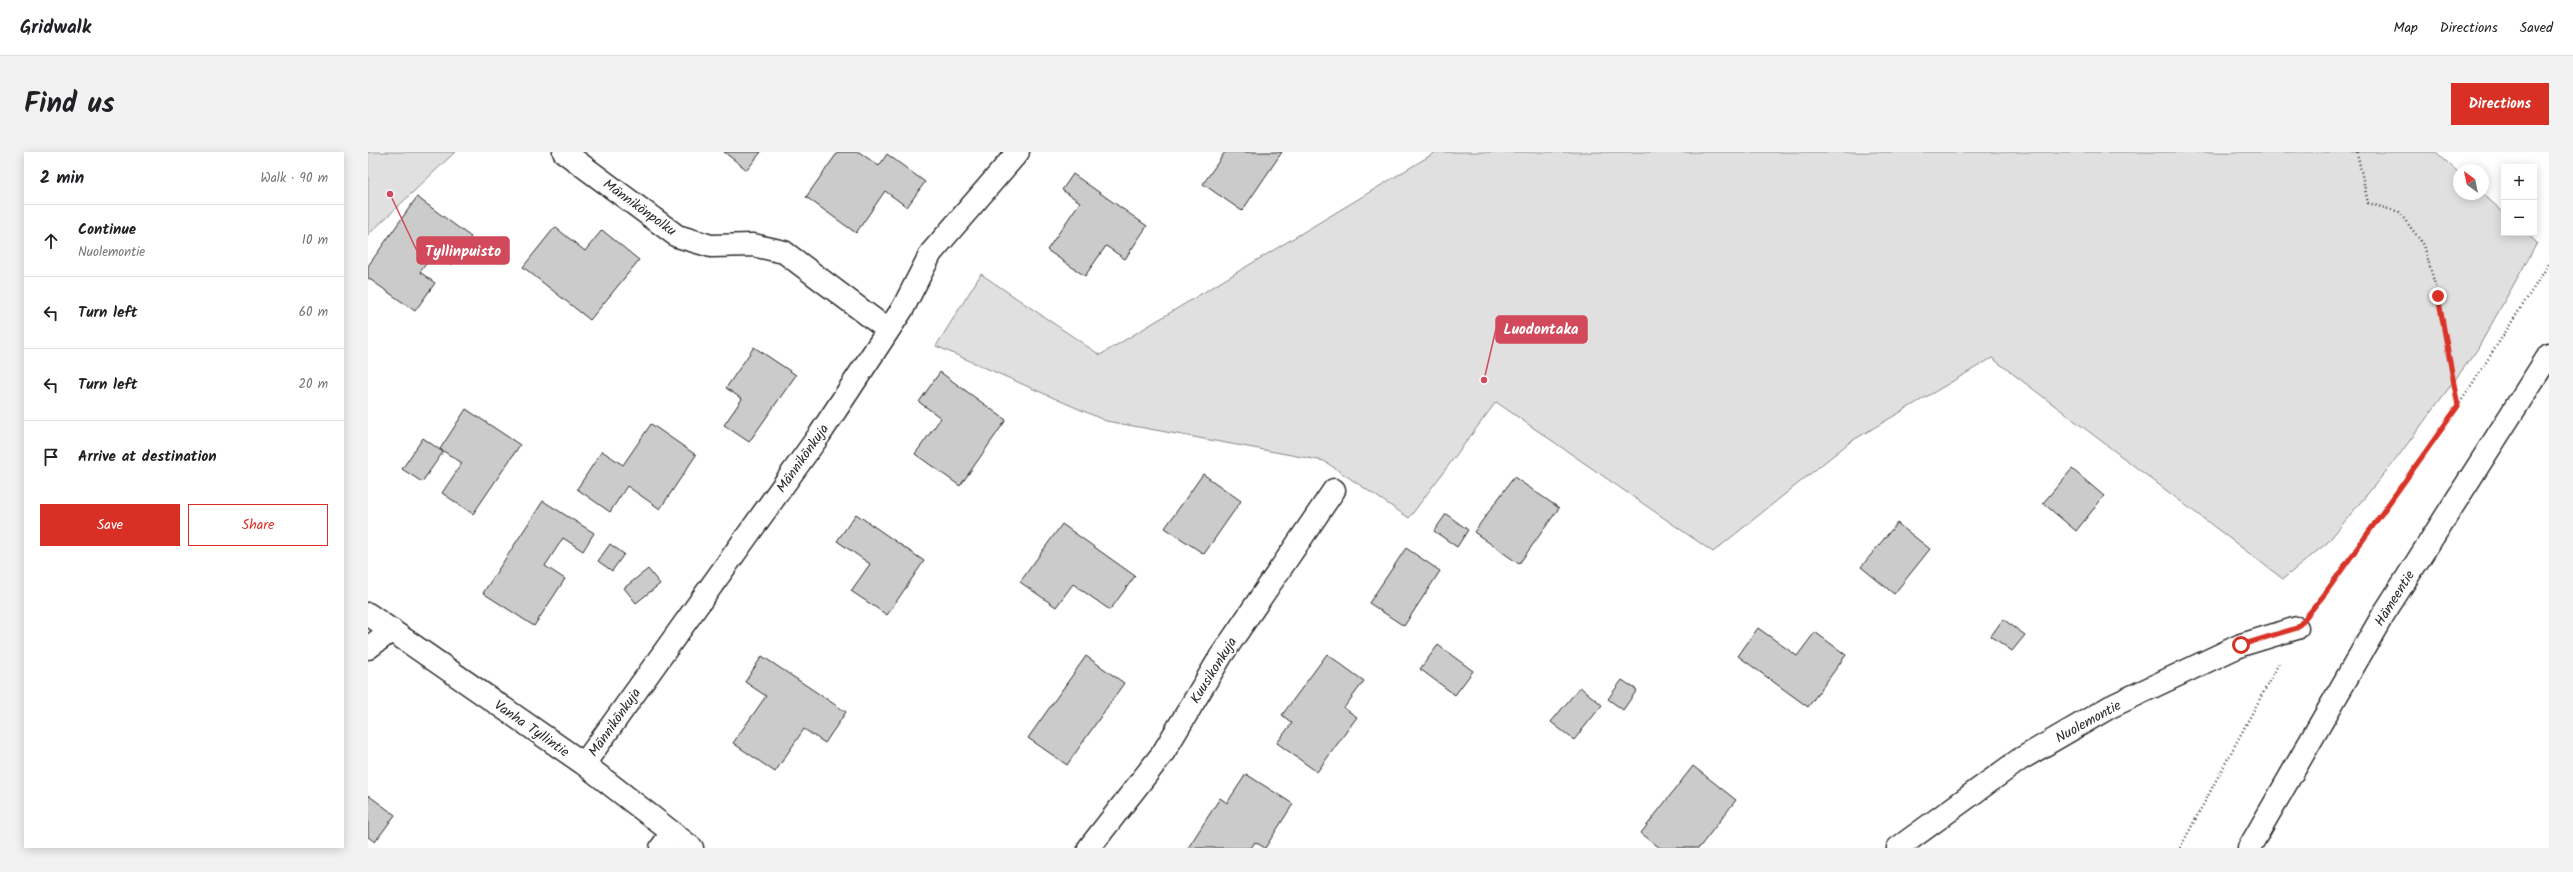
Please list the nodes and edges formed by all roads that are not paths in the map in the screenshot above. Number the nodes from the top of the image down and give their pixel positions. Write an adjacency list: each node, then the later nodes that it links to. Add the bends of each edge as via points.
1 (564, 152): 3 (main road, Männikönpolku, via 677,236 711,246 753,245 784,252)
2 (1018, 152): 3 (main road, Männikönkuja, via 931,253 903,308)
3 (888, 330): 10 (main road, Männikönkuja, via 820,434)
4 (2549, 355): 15 (main road, Hämeentie, via 2382,615)
5 (1334, 490): 13 (main road, Kuusikonkuja, via 1221,656 1163,753)
6 (368, 614): 8 (main road, Vanha Tyllintie)
7 (2297, 628): 14 (main road, Nuolemontie, via 2241,645 2110,708 2019,760)
8 (392, 630): 9 (main road); 10 (main road, Vanha Tyllintie)
9 (368, 648)
10 (584, 764): 11 (main road, Vanha Tyllintie)
11 (667, 840): 12 (main road, Vanha Tyllintie)
12 (692, 848)
13 (1090, 848)
14 (1898, 848)
15 (2249, 848)

